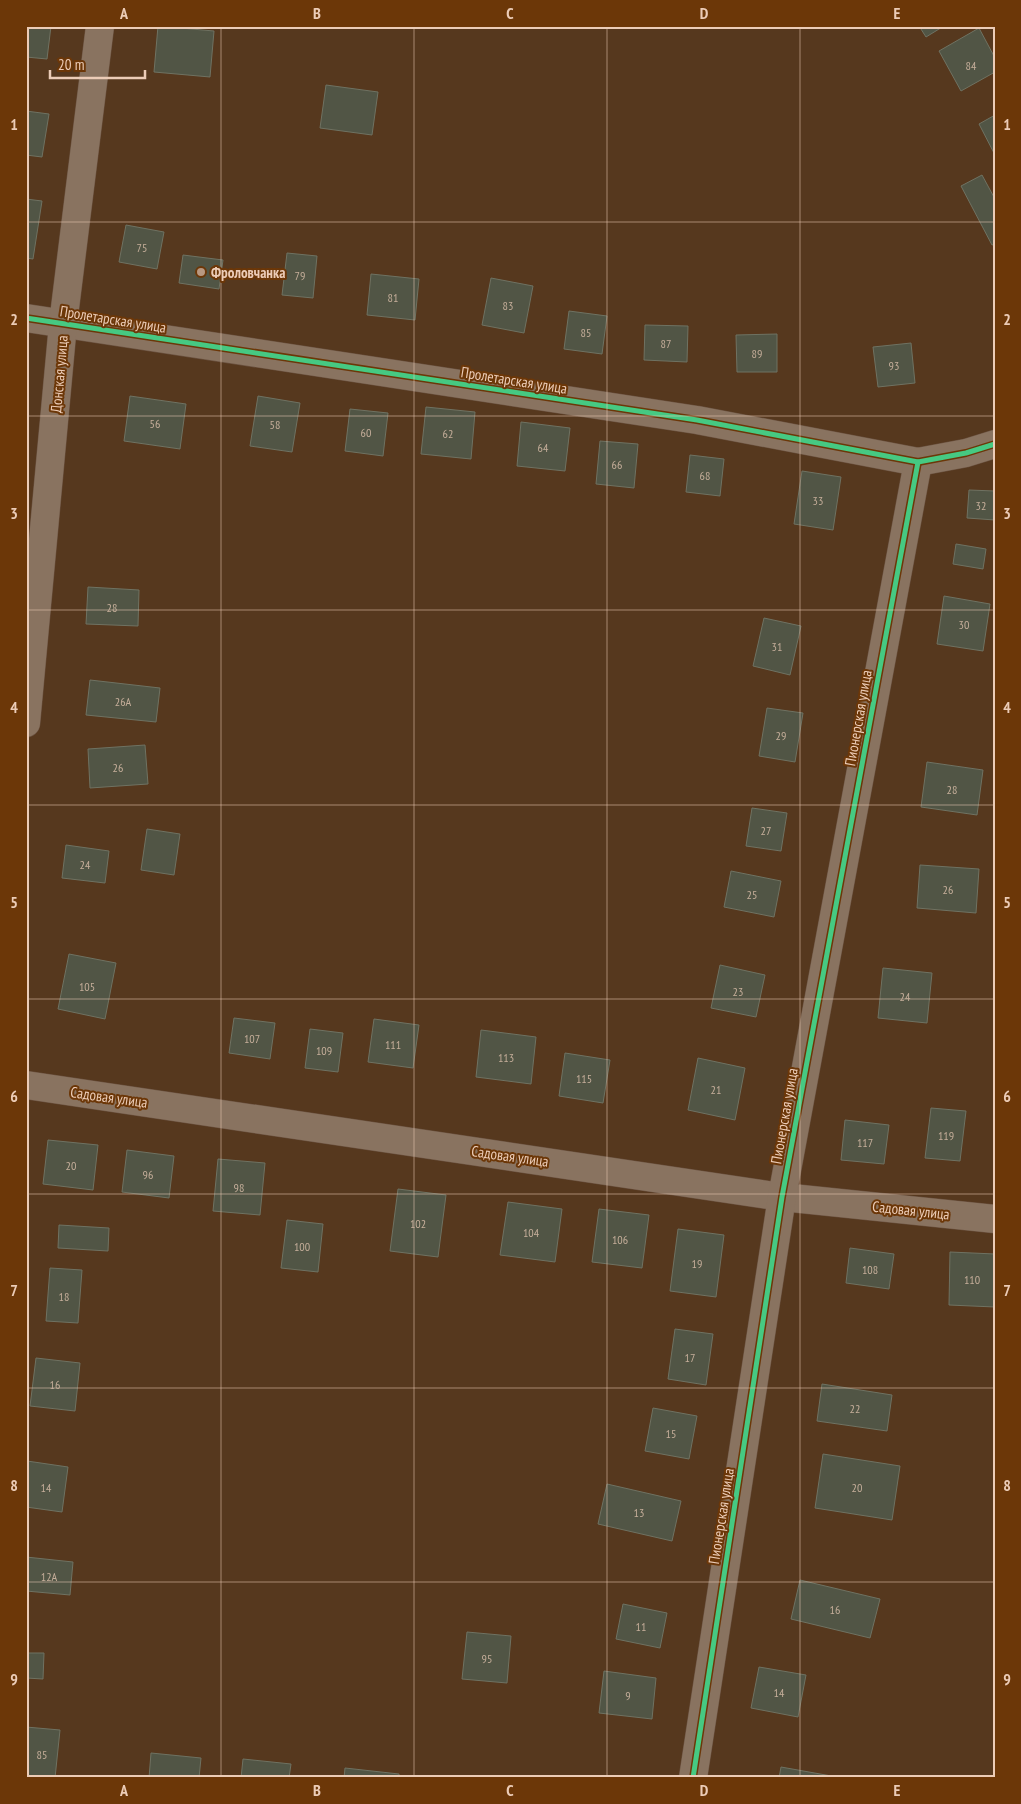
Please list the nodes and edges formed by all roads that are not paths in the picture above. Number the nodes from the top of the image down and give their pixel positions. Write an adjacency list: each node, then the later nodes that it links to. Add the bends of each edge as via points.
1 (100, 26): 3 (street, Донская улица)
2 (26, 318): 3 (street, Пролетарская улица)
3 (63, 324): 5 (street, Пролетарская улица, via 697,420); 6 (street, Донская улица)
4 (995, 444): 5 (street, Пролетарская улица)
5 (918, 462): 8 (street, Пионерская улица)
6 (26, 723)
7 (26, 1085): 8 (street, Садовая улица)
8 (782, 1197): 9 (street, Садовая улица); 10 (street, Пионерская улица)
9 (995, 1219)
10 (693, 1778)

